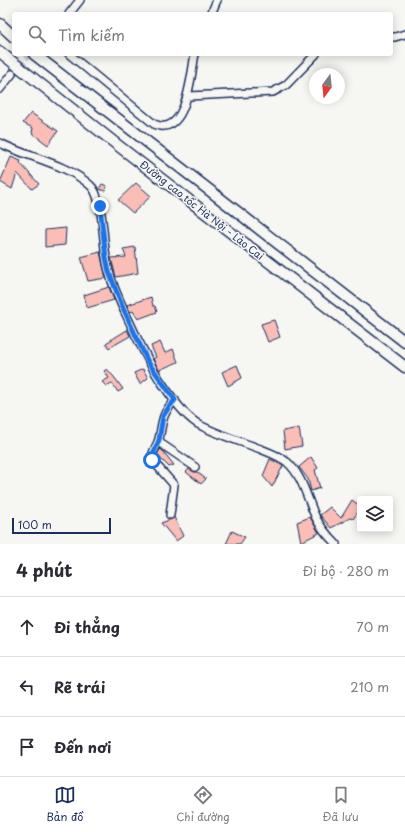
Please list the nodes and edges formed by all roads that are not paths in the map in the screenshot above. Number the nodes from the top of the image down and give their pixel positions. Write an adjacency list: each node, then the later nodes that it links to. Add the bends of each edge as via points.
1 (80, 0): 3 (street)
2 (217, 0): 4 (street)
3 (71, 12)
4 (212, 12)
5 (0, 24): 7 (highway)
6 (405, 34): 8 (street)
7 (12, 35)
8 (393, 37)
9 (0, 52): 19 (highway, Đường cao tốc Hà Nội - Lào Cai)
10 (37, 56): 18 (highway, Đường cao tốc Hà Nội - Lào Cai)
11 (71, 56): 16 (street, via 158,126 171,124 181,112)
12 (195, 56): 16 (street)
13 (314, 56): 16 (street, via 286,85 273,92)
14 (12, 74): 15 (street)
15 (0, 89)
16 (188, 96)
17 (0, 143): 20 (street, via 69,171 91,185 96,192 106,258 115,288 148,362)
18 (405, 342)
19 (405, 366)
20 (175, 400): 21 (street, via 163,416); 24 (street, via 194,421 286,462 301,481 322,529)
21 (159, 440): 22 (street); 23 (street, via 152,459 174,485)
22 (195, 467)
23 (170, 515)
24 (336, 544)

